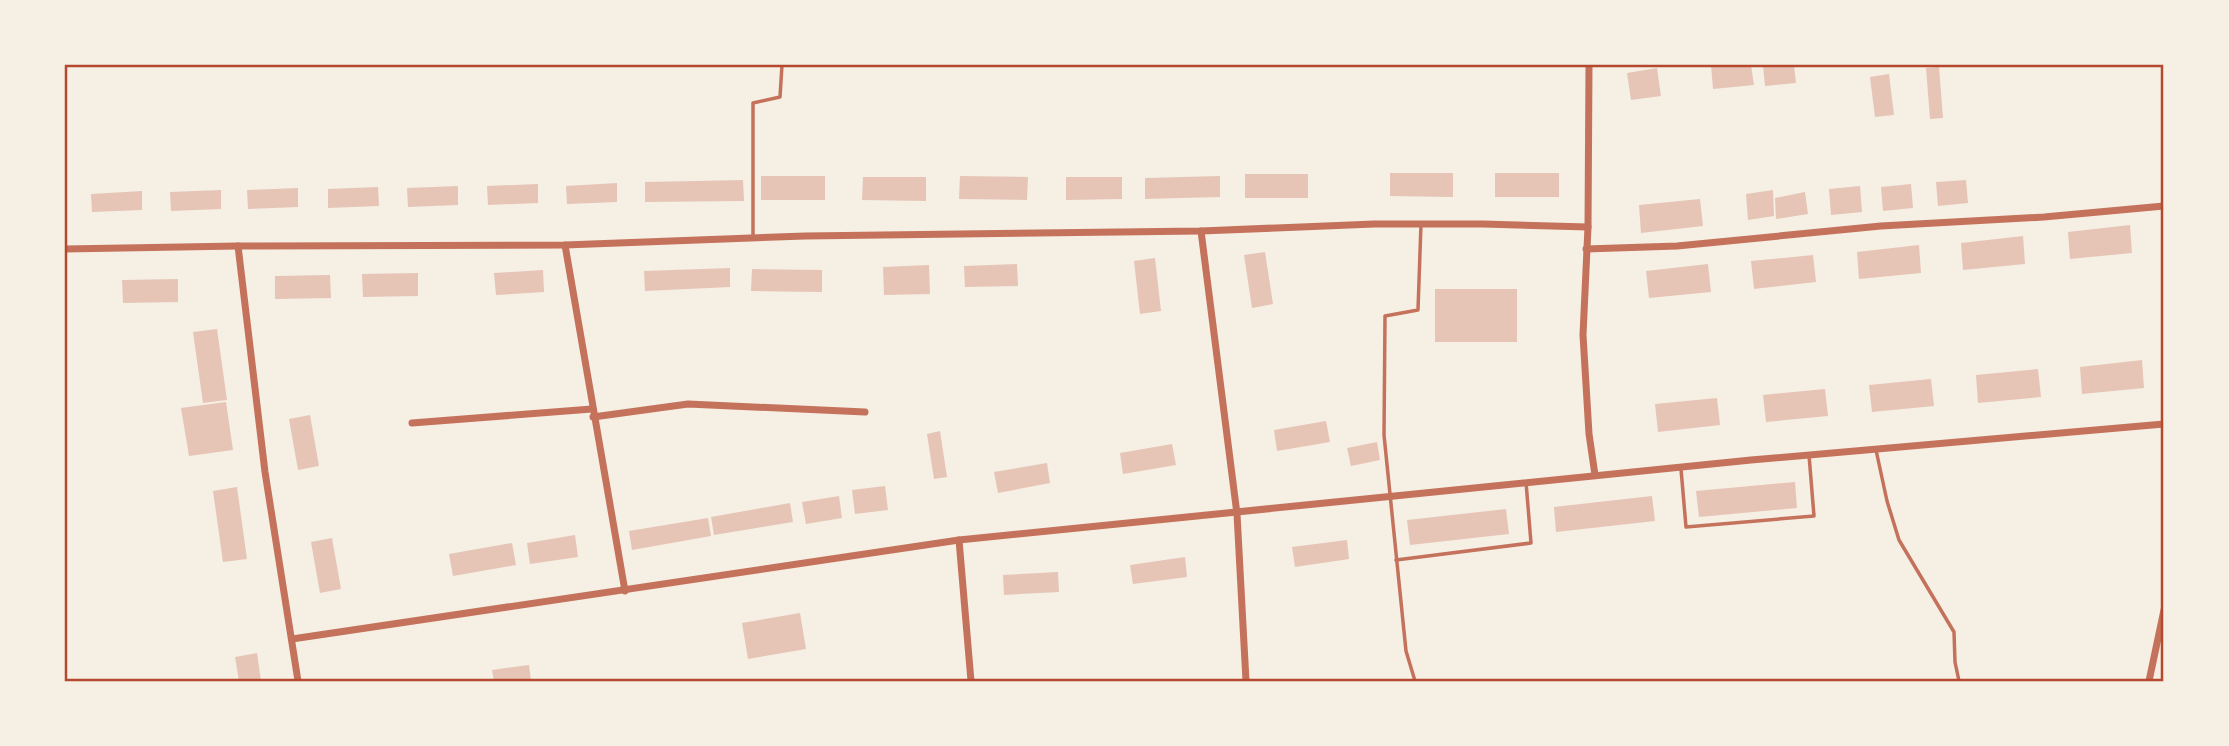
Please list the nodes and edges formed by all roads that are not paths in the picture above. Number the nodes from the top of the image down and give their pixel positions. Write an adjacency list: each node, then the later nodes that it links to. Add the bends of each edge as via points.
1 (782, 65): 7 (lane, via 780,97 753,103)
2 (1589, 65): 5 (street)
3 (2164, 206): 11 (street, via 1677,246)
4 (1421, 224): 5 (street); 6 (street); 21 (lane, via 1418,310 1385,316 1384,435)
5 (1588, 227): 11 (street)
6 (1201, 231): 7 (street); 22 (street)
7 (753, 237): 8 (street)
8 (565, 245): 9 (street); 13 (street)
9 (238, 246): 10 (street); 27 (street, via 265,472)
10 (65, 249)
11 (1586, 249): 19 (street, via 1583,335)
12 (865, 412): 13 (street, via 688,404)
13 (593, 413): 14 (street); 25 (street)
14 (412, 423)
15 (2164, 424): 16 (street)
16 (1876, 449): 17 (street); 32 (lane, via 1899,540 1954,632)
17 (1809, 455): 18 (street); 18 (lane, via 1814,516 1686,527)
18 (1681, 467): 19 (street)
19 (1595, 475): 20 (street)
20 (1526, 482): 21 (street); 24 (lane, via 1531,543)
21 (1391, 495): 22 (street); 24 (lane)
22 (1237, 514): 23 (street); 30 (street)
23 (959, 540): 25 (street); 29 (street)
24 (1396, 560): 31 (lane, via 1406,651)
25 (625, 591): 27 (street)
26 (2164, 610): 33 (street)
27 (292, 639): 28 (street)
28 (298, 681)
29 (971, 681)
30 (1246, 681)
31 (1415, 681)
32 (1959, 681)
33 (2149, 681)

